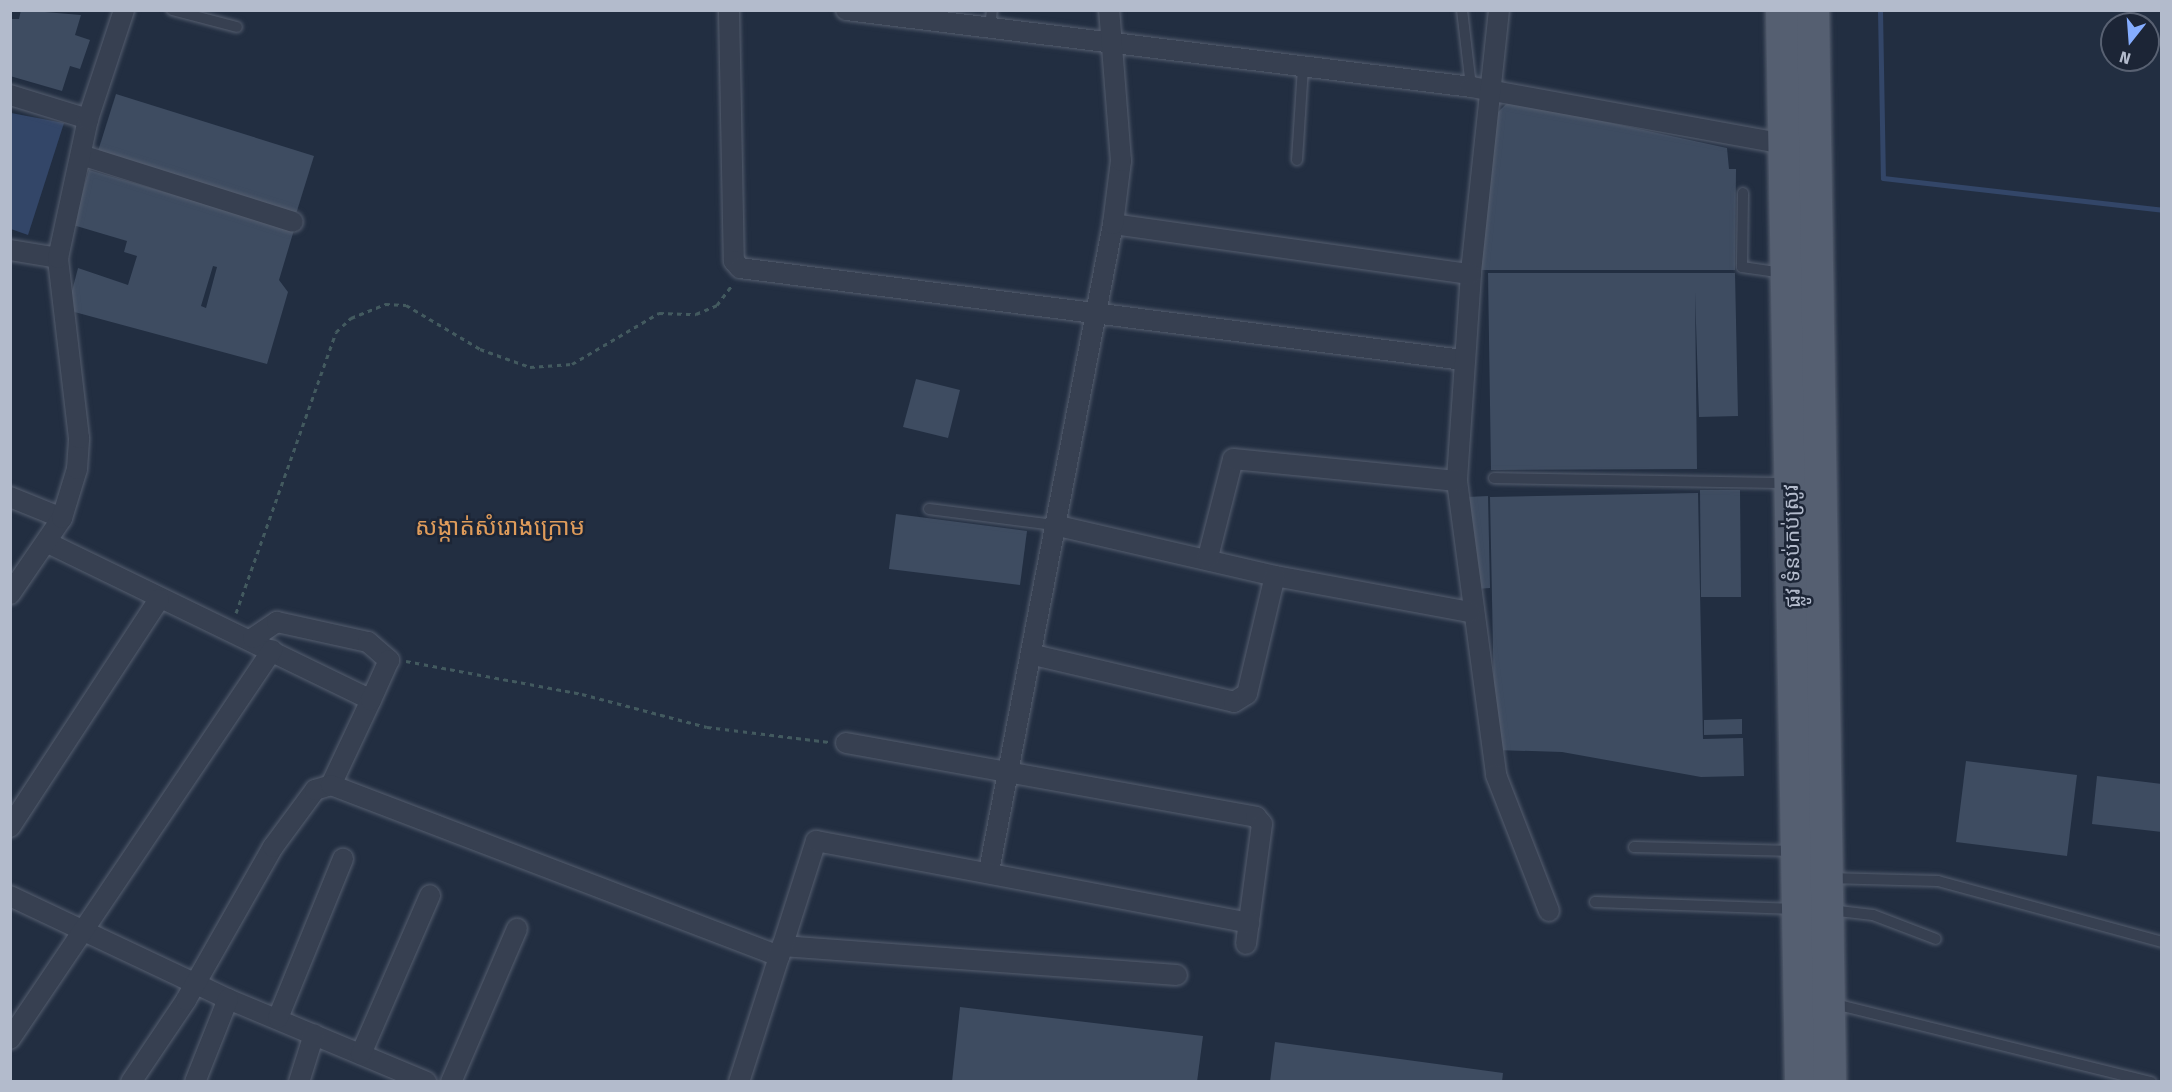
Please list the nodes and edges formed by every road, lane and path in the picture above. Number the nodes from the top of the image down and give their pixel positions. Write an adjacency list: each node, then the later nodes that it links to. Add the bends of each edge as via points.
1 (124, 10): 17 (street)
2 (172, 10): 11 (lane)
3 (729, 10): 27 (street, via 734,261)
4 (846, 10): 10 (street)
5 (1109, 10): 12 (street)
6 (1462, 10): 14 (lane)
7 (1499, 10): 15 (street)
8 (1782, 10): 18 (main road, ផ្លូវ ទំនប់កប់ស្រូវ)
9 (1813, 10): 19 (main road, ផ្លូវ ទំនប់កប់ស្រូវ)
10 (991, 19): 12 (street)
11 (237, 27)
12 (1109, 39): 13 (street); 24 (street, via 1121,161)
13 (1303, 66): 14 (street); 21 (lane)
14 (1471, 87): 15 (street)
15 (1493, 91): 18 (street); 29 (street)
16 (10, 95): 17 (street)
17 (88, 119): 20 (street)
18 (1785, 145): 19 (street); 28 (main road, ផ្លូវ ទំនប់កប់ស្រូវ)
19 (1816, 147): 59 (main road, ផ្លូវ ទំនប់កប់ស្រូវ)
20 (81, 155): 23 (street); 26 (street)
21 (1297, 160)
22 (1743, 193): 28 (lane, via 1742,267)
23 (293, 222)
24 (1113, 224): 29 (street); 30 (street)
25 (10, 250): 26 (street)
26 (58, 258): 37 (street, via 79,438 77,469)
27 (740, 268): 30 (street); 45 (path, via 717,305 696,314 659,313 572,363 530,367 480,349 406,305 385,304 351,318 336,332)
28 (1787, 273): 34 (main road, ផ្លូវ ទំនប់កប់ស្រូវ)
29 (1471, 274): 31 (street)
30 (1095, 310): 31 (street); 38 (street)
31 (1463, 360): 33 (street)
32 (1494, 478): 34 (lane)
33 (1457, 481): 40 (street, via 1233,459); 44 (street)
34 (1791, 483): 56 (main road, ផ្លូវ ទំនប់កប់ស្រូវ)
35 (10, 497): 37 (street)
36 (930, 509): 38 (lane)
37 (62, 518): 39 (street)
38 (1054, 525): 40 (street); 48 (street)
39 (46, 542): 42 (street); 43 (street)
40 (1208, 557): 41 (street)
41 (1275, 576): 44 (street); 48 (street, via 1247,694 1234,702)
42 (10, 594)
43 (159, 598): 45 (street); 54 (street)
44 (1470, 612): 64 (street, via 1496,775)
45 (229, 626): 46 (street)
46 (253, 638): 47 (street); 49 (street, via 278,622 368,642)
47 (272, 650): 50 (street); 67 (street)
48 (1034, 655): 52 (street)
49 (389, 660): 50 (street); 51 (path, via 512,679 707,726)
50 (372, 700): 53 (street)
51 (846, 743): 52 (street)
52 (1008, 772): 58 (street); 65 (street, via 1256,818 1262,824)
53 (331, 785): 71 (street); 73 (street, via 315,790 273,847)
54 (10, 827)
55 (1634, 847): 56 (lane)
56 (1798, 851): 63 (main road, ផ្លូវ ទំនប់កប់ស្រូវ)
57 (343, 859): 76 (street)
58 (989, 871): 65 (street); 71 (street, via 816,841)
59 (1826, 878): 63 (main road, ផ្លូវ ទំនប់កប់ស្រូវ); 69 (lane, via 1938,881)
60 (430, 895): 79 (street)
61 (10, 896): 67 (street)
62 (1595, 902): 63 (lane)
63 (1813, 910): 68 (lane, via 1873,915); 75 (main road, ផ្លូវ ទំនប់កប់ស្រូវ); 87 (main road, ផ្លូវ ទំនប់កប់ស្រូវ)
64 (1549, 911)
65 (1249, 922): 70 (street)
66 (517, 929): 85 (street)
67 (85, 931): 73 (street); 78 (street)
68 (1936, 939)
69 (2162, 942)
70 (1246, 944)
71 (781, 951): 72 (street); 86 (street)
72 (1177, 975)
73 (194, 983): 74 (street); 81 (street)
74 (228, 999): 76 (street); 82 (street)
75 (1828, 1002): 88 (main road, ផ្លូវ ទំនប់កប់ស្រូវ); 89 (lane)
76 (278, 1018): 77 (street)
77 (314, 1034): 79 (street); 83 (street)
78 (10, 1039)
79 (361, 1054): 80 (street)
80 (395, 1075): 84 (street)
81 (131, 1082)
82 (195, 1082)
83 (299, 1082)
84 (426, 1082)
85 (451, 1082)
86 (739, 1082)
87 (1802, 1082)
88 (1830, 1082)
89 (2151, 1082)

